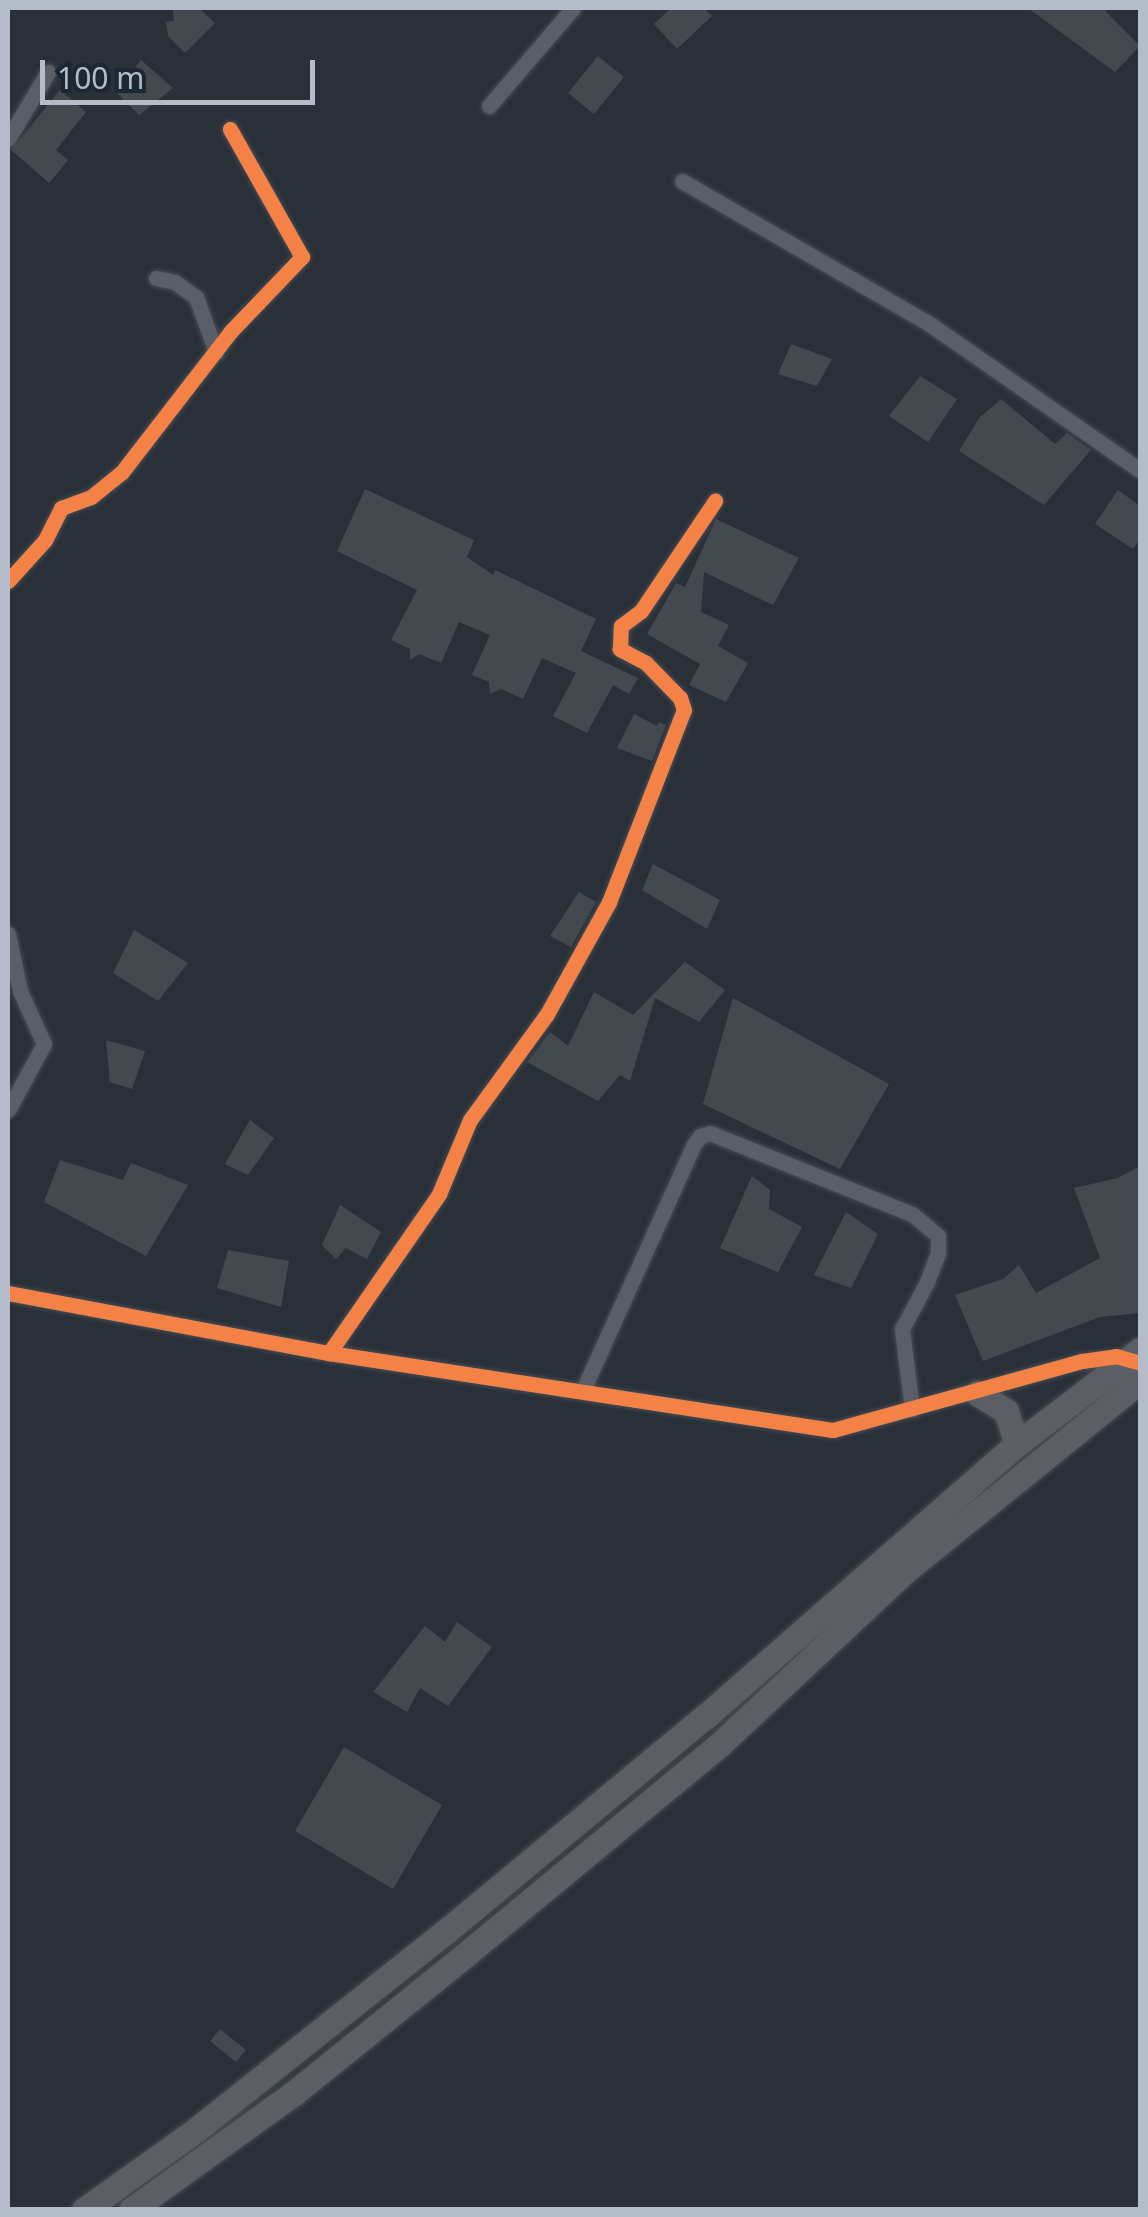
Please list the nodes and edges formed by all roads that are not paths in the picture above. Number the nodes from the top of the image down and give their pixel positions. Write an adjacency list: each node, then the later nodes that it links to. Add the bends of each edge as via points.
1 (573, 8): 3 (street)
2 (48, 72): 5 (street)
3 (490, 106)
4 (230, 130): 8 (street, via 302,257)
5 (8, 139)
6 (682, 181): 9 (street, via 931,325)
7 (156, 278): 8 (street, via 196,297)
8 (216, 352): 11 (street, via 122,472 91,497 61,508 45,540)
9 (1140, 470)
10 (715, 502): 15 (street, via 641,612 621,626 620,648 646,663 684,710 609,902 546,1014 470,1120 438,1194)
11 (8, 581)
12 (8, 934): 13 (street, via 20,990 44,1044)
13 (8, 1110)
14 (8, 1293): 15 (street)
15 (329, 1352): 17 (street)
16 (1138, 1362): 18 (street, via 1082,1361); 20 (highway); 22 (highway, via 720,1744 294,2093)
17 (583, 1390): 19 (street, via 833,1430); 19 (street, via 693,1146 710,1133 912,1214 938,1236 938,1254 902,1329)
18 (977, 1393): 19 (street); 20 (highway, via 1006,1411)
19 (912, 1410)
20 (1017, 1444): 21 (highway, via 449,1930)
21 (84, 2210)
22 (131, 2210)

